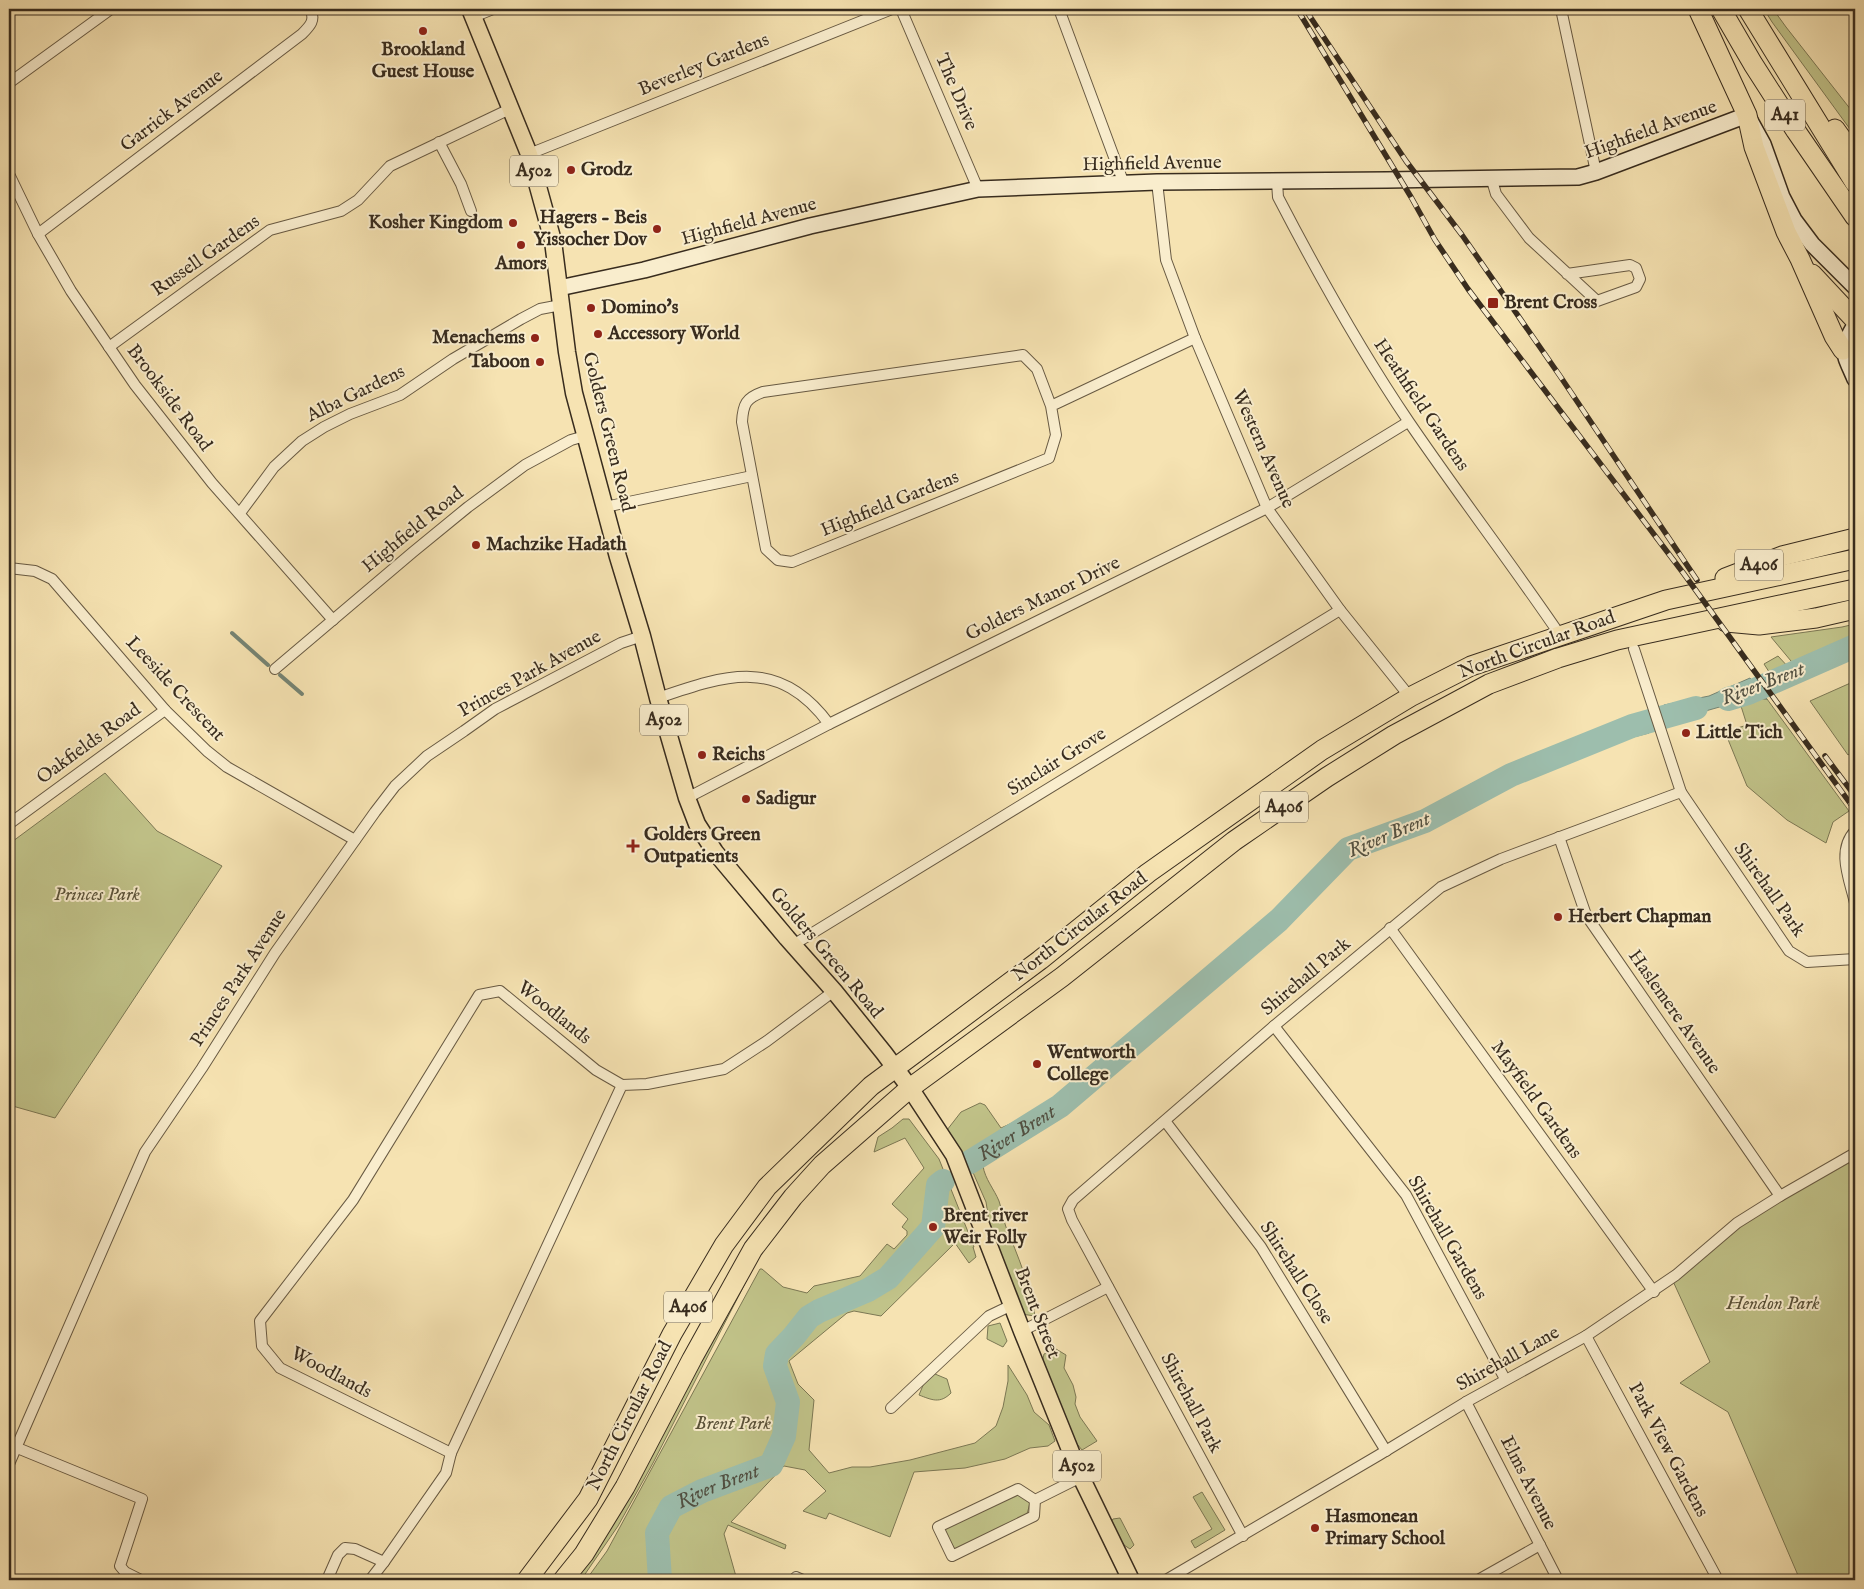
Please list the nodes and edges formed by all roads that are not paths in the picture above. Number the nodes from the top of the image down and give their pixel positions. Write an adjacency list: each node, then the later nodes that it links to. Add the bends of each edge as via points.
1 (111, 9): 13 (street)
2 (310, 9): 29 (street, Garrick Avenue, via 313,16 311,24 302,34)
3 (493, 9): 11 (street)
4 (892, 9): 17 (street, Beverley Gardens)
5 (901, 9): 26 (street, The Drive)
6 (1059, 9): 25 (street)
7 (1561, 9): 19 (street)
8 (1698, 9): 15 (highway, A41)
9 (1722, 9): 28 (highway, A41, via 1753,64)
10 (1748, 9): 12 (highway, A41)
11 (472, 13): 14 (main road, Golders Green Road / A502)
12 (1759, 29): 18 (highway, A41); 24 (highway, A41)
13 (9, 83)
14 (512, 108): 16 (street, Russell Gardens); 17 (main road, Golders Green Road / A502)
15 (1747, 115): 19 (street, Highfield Avenue); 30 (highway, A41, via 1754,148 1786,232); 32 (street, via 1763,144 1794,220 1812,244)
16 (439, 142): 27 (street); 37 (street, Russell Gardens, via 390,166 358,200 341,211 270,230)
17 (529, 154): 33 (main road, Golders Green Road / A502, via 553,241)
18 (1855, 157)
19 (1596, 172): 21 (street, Highfield Avenue, via 1578,176)
20 (9, 174): 29 (street, Brookside Road)
21 (1491, 177): 23 (street, Highfield Avenue); 31 (street, via 1496,194 1529,238)
22 (1157, 182): 23 (street, Highfield Avenue); 25 (street, Highfield Avenue); 36 (street, Western Avenue, via 1166,260)
23 (1277, 182): 41 (street, Heathfield Gardens, via 1278,197 1327,291)
24 (1855, 183)
25 (1124, 184): 26 (street, Highfield Avenue)
26 (978, 188): 33 (street, Highfield Avenue, via 810,226)
27 (471, 211)
28 (1855, 217)
29 (38, 234): 37 (street, Brookside Road)
30 (1800, 259): 34 (highway, A41); 38 (highway)
31 (1567, 274): 31 (street, via 1597,302 1636,287 1640,279 1636,268 1630,265)
32 (1855, 287)
33 (560, 296): 42 (main road, Golders Green Road / A502, via 572,384); 46 (street, Alba Gardens, via 453,359 400,395 350,414 302,441 274,467)
34 (1855, 320)
35 (1855, 325): 38 (street)
36 (1195, 338): 40 (street); 45 (street, Western Avenue)
37 (109, 347): 46 (street, Brookside Road, via 178,442)
38 (1843, 350): 39 (street)
39 (1855, 379)
40 (1051, 406): 43 (street, Highfield Gardens, via 1037,369 1023,355 763,392 746,402 742,414); 43 (street, Highfield Gardens, via 1056,436 1049,458 792,562 778,560 766,549)
41 (1408, 422): 45 (street, Golders Manor Drive); 56 (street, Heathfield Gardens)
42 (585, 436): 44 (main road, Golders Green Road / A502); 54 (street, Highfield Road, via 524,465 427,540)
43 (752, 476): 44 (street)
44 (606, 508): 57 (main road, Golders Green Road / A502)
45 (1266, 508): 53 (street, Western Avenue); 63 (street, Golders Manor Drive)
46 (240, 513): 54 (street, Brookside Road)
47 (1855, 538): 51 (highway, A406, via 1782,556)
48 (1855, 559): 51 (highway, North Circular Road / A406)
49 (9, 568): 62 (street, Leeside Crescent, via 35,570 52,579)
50 (1855, 589): 55 (highway, North Circular Road / A406)
51 (1666, 600): 56 (highway, North Circular Road / A406)
52 (1855, 609): 55 (highway, A406, via 1759,625)
53 (1340, 610): 60 (street, Western Avenue); 72 (street, Sinclair Grove)
54 (333, 620): 59 (street, Highfield Road)
55 (1707, 621): 78 (highway, North Circular Road / A406, via 1617,640 1558,658 1489,684 1394,735 1234,841 1062,977)
56 (1560, 635): 60 (highway, North Circular Road / A406, via 1471,666)
57 (642, 636): 61 (main road, Golders Green Road / A502); 69 (street, Princes Park Avenue, via 495,709 428,756 395,786)
58 (1634, 649): 64 (street, Shirehall Park)
59 (275, 669)
60 (1410, 697): 76 (highway, North Circular Road / A406, via 1322,750 1148,873 1040,960)
61 (658, 698): 63 (street, via 708,681 737,676 767,678 803,696 817,707); 65 (main road, Golders Green Road / A502)
62 (165, 710): 66 (street, Oakfields Road); 69 (street, Leeside Crescent, via 227,767)
63 (829, 724): 65 (street, Golders Manor Drive)
64 (1681, 792): 68 (street, Shirehall Park); 73 (street, Shirehall Park, via 1789,951 1807,962)
65 (687, 798): 72 (main road, Golders Green Road / A502, via 697,824 715,852)
66 (9, 824)
67 (1855, 831): 70 (street, via 1844,854)
68 (1560, 837): 71 (street, Shirehall Park, via 1501,859 1441,887); 81 (street, Haslemere Avenue, via 1586,915)
69 (355, 840): 90 (street, Princes Park Avenue, via 275,952 145,1152)
70 (1855, 903)
71 (1390, 928): 75 (street, Shirehall Park); 83 (street, Mayfield Gardens)
72 (793, 945): 74 (main road, Golders Green Road / A502)
73 (1855, 959)
74 (834, 991): 76 (main road, Golders Green Road / A502); 77 (street, via 724,1070 647,1084)
75 (1274, 1026): 79 (street, Shirehall Park); 87 (street, Shirehall Gardens, via 1406,1195)
76 (895, 1068): 78 (main road, Brent Street / A502); 102 (highway, North Circular Road / A406, via 865,1092 767,1187 724,1245 672,1334 588,1499)
77 (622, 1085): 92 (street); 92 (street, Woodlands, via 596,1070 500,991 479,995 353,1200 260,1321 262,1346 280,1368)
78 (910, 1088): 84 (main road, Brent Street / A502, via 954,1154); 103 (highway, North Circular Road / A406, via 822,1165 793,1196 753,1249 718,1309 626,1487 584,1554)
79 (1165, 1121): 82 (street, Shirehall Park, via 1073,1200 1068,1209); 91 (street, Shirehall Close, via 1261,1247)
80 (1855, 1153): 81 (street, Shirehall Lane)
81 (1780, 1196): 83 (street, Shirehall Lane, via 1737,1223)
82 (1108, 1287): 85 (street); 96 (street, Shirehall Park)
83 (1654, 1292): 86 (street, Shirehall Lane)
84 (1012, 1305): 85 (main road, Brent Street / A502); 89 (street, via 989,1316)
85 (1022, 1332): 94 (main road, Brent Street / A502)
86 (1586, 1336): 87 (street, Shirehall Lane); 108 (street, Park View Gardens)
87 (1505, 1379): 88 (street, Shirehall Lane)
88 (1466, 1402): 91 (street, Shirehall Lane); 97 (street, Elms Avenue)
89 (891, 1408)
90 (15, 1447): 93 (street, Princes Park Avenue); 99 (street, via 142,1498 120,1566)
91 (1386, 1451): 96 (street, Shirehall Lane)
92 (451, 1453): 98 (street, via 446,1473)
93 (9, 1464)
94 (1081, 1477): 95 (street); 104 (main road, Brent Street / A502)
95 (1035, 1500): 95 (street, via 1034,1516 952,1556 938,1527 1018,1489)
96 (1243, 1536): 105 (street, Shirehall Lane)
97 (1540, 1544): 106 (street); 107 (street, Elms Avenue)
98 (384, 1562): 100 (street, via 345,1548 338,1555); 101 (street)
99 (140, 1580)
100 (327, 1580)
101 (370, 1580)
102 (527, 1580)
103 (563, 1580)
104 (1131, 1580)
105 (1166, 1580)
106 (1478, 1580)
107 (1558, 1580)
108 (1718, 1580)

